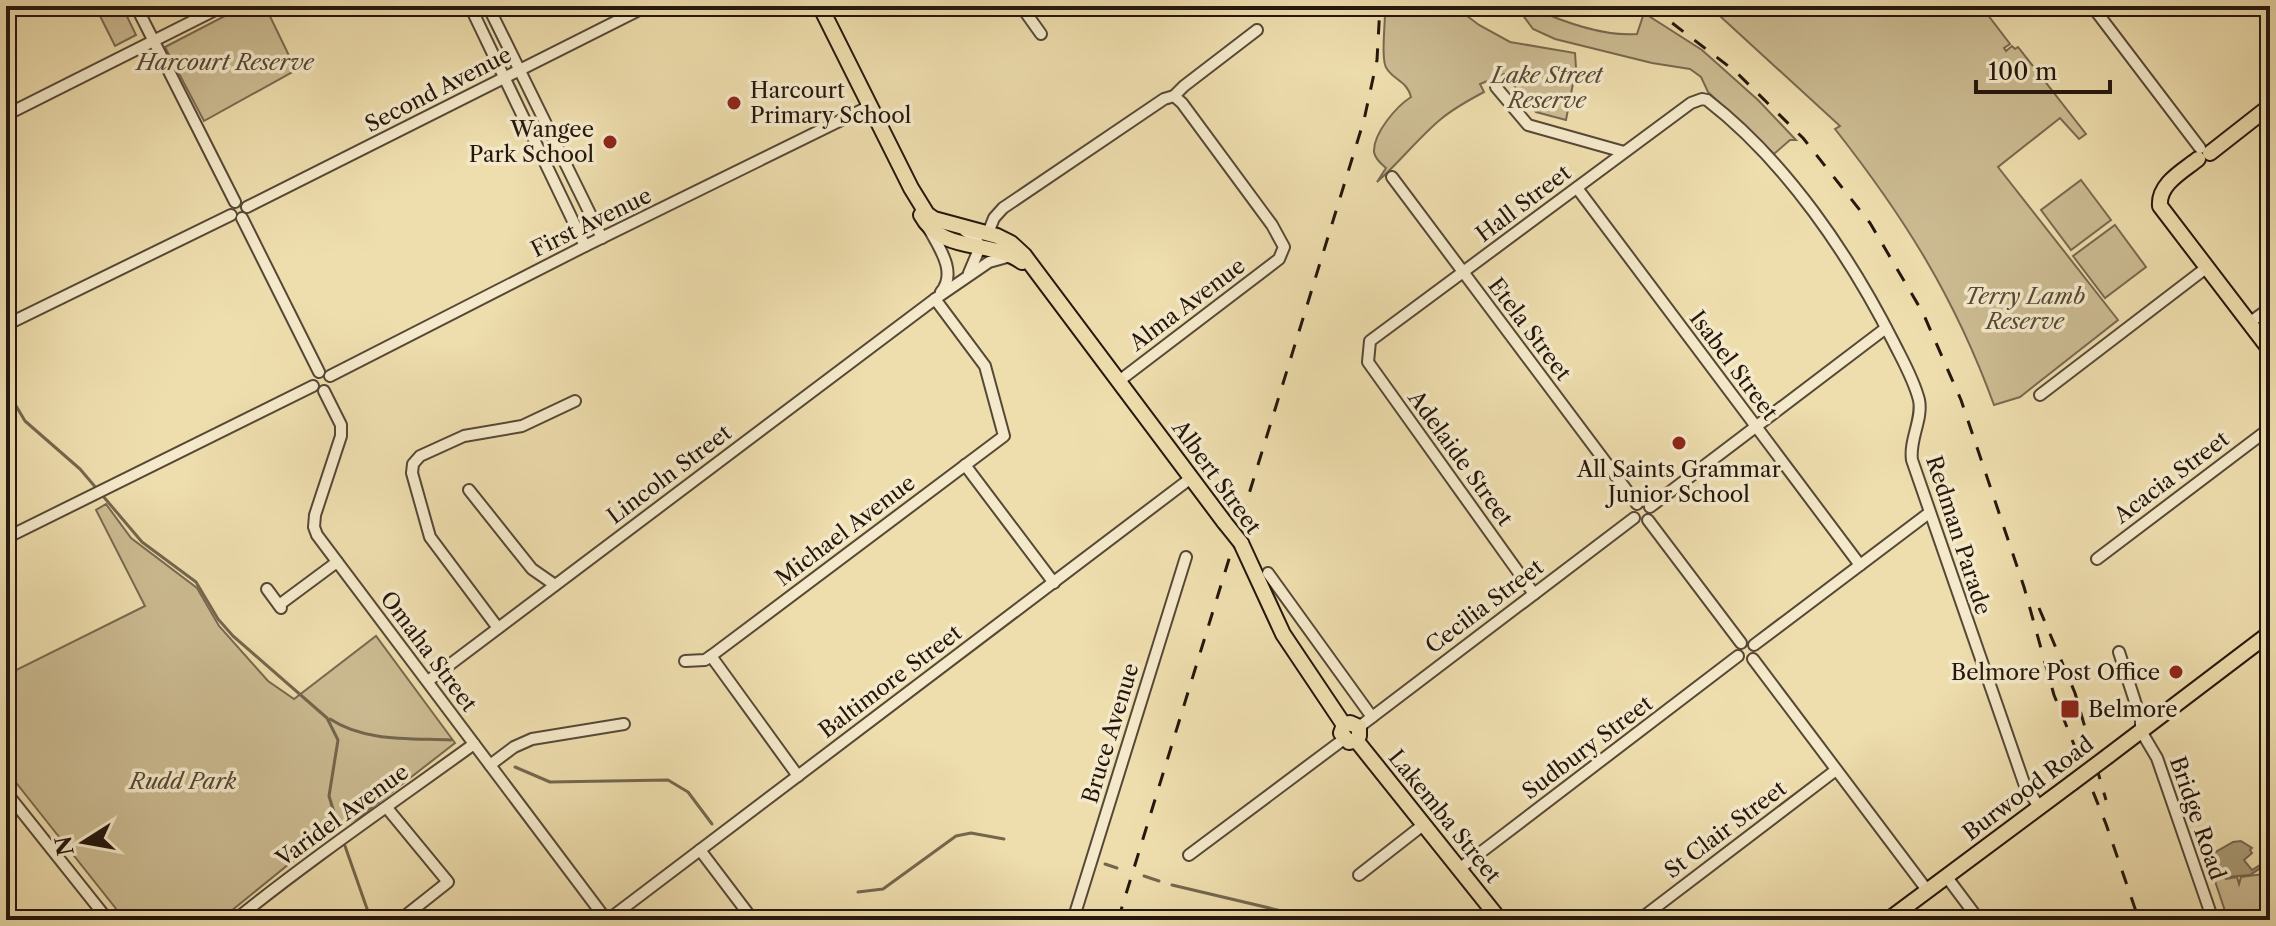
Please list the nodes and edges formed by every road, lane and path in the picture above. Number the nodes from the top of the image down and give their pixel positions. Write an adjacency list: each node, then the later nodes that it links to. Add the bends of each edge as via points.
1 (136, 6): 11 (street)
2 (223, 6): 11 (street)
3 (470, 6): 13 (street)
4 (488, 6): 12 (street)
5 (647, 6): 12 (street, Second Avenue)
6 (820, 6): 17 (main road)
7 (1021, 6): 10 (street)
8 (2092, 6): 21 (street)
9 (1257, 30): 15 (street)
10 (1041, 34)
11 (154, 40): 19 (street); 25 (street, via 235,202 243,203)
12 (520, 69): 13 (street, Second Avenue); 29 (street)
13 (503, 78): 25 (street, Second Avenue); 30 (street)
14 (1496, 87): 20 (street, via 1528,125)
15 (1174, 96): 28 (street, via 1003,208); 45 (street, Alma Avenue, via 1284,247 1279,259)
16 (1702, 99): 20 (street, Hall Street); 41 (street, Redman Parade, via 1741,130 1791,186 1861,281)
17 (870, 106): 23 (main road); 29 (street, First Avenue)
18 (2270, 106): 21 (main road)
19 (6, 115)
20 (1624, 152): 24 (street, Hall Street)
21 (2203, 153): 33 (main road, via 2167,184 2159,201)
22 (1392, 177): 34 (street, Etela Street)
23 (911, 188): 26 (main road); 27 (main road, Albert Street, via 927,214)
24 (1577, 188): 34 (street, Hall Street); 50 (street, Isabel Street)
25 (240, 214): 40 (street, Second Avenue); 44 (street)
26 (923, 219): 31 (main road, Albert Street, via 948,240); 36 (street, via 949,275)
27 (948, 224): 28 (main road, Albert Street); 31 (street, via 975,237)
28 (988, 233): 37 (main road, Albert Street, via 1018,249)
29 (602, 238): 30 (street, First Avenue)
30 (585, 246): 44 (street, First Avenue)
31 (980, 247): 32 (main road, Albert Street); 35 (street)
32 (1021, 261): 35 (street, Lincoln Street, via 999,257); 37 (main road, Albert Street)
33 (2206, 268): 39 (main road); 48 (street)
34 (1464, 274): 42 (street, Hall Street); 55 (street, Etela Street)
35 (966, 279): 36 (street, Lincoln Street)
36 (935, 299): 52 (street, Michael Avenue, via 985,366 1004,436); 67 (street, Lincoln Street)
37 (1063, 306): 45 (main road, Albert Street)
38 (2270, 308): 39 (street)
39 (2249, 323): 43 (main road)
40 (6, 325)
41 (1886, 328): 50 (street); 57 (street, Redman Parade, via 1918,399 1910,451)
42 (1370, 341): 69 (street, Adelaide Street, via 1368,362)
43 (2270, 350)
44 (325, 374): 46 (street, via 313,377); 47 (street, via 331,385)
45 (1119, 381): 53 (main road, Albert Street)
46 (313, 386): 47 (street); 60 (street)
47 (324, 391): 63 (street, Omaha Street, via 341,436 314,527)
48 (2040, 395)
49 (575, 401): 70 (street, via 522,426 464,436 413,464 430,537)
50 (1756, 427): 56 (street); 64 (street, Isabel Street)
51 (2270, 428): 62 (street, Acacia Street)
52 (965, 465): 66 (street); 75 (street, Michael Avenue)
53 (1191, 478): 66 (street, Baltimore Street); 83 (main road, Albert Street, bridge, via 1241,543 1283,634)
54 (469, 490): 67 (street, via 532,569)
55 (1637, 504): 56 (street); 58 (street)
56 (1650, 507): 59 (street)
57 (1929, 513): 64 (street); 89 (street, Redman Parade, via 2024,783)
58 (1634, 518): 59 (street); 69 (street, Cecilia Street)
59 (1648, 520): 72 (street)
60 (6, 538)
61 (1186, 557): 103 (street, Bruce Avenue)
62 (2097, 559)
63 (337, 562): 68 (street, via 280,607); 79 (street, Omaha Street)
64 (1860, 565): 73 (street)
65 (1268, 573): 80 (street)
66 (1054, 583): 87 (street, Baltimore Street)
67 (555, 585): 70 (street, Lincoln Street)
68 (267, 589)
69 (1534, 594): 80 (street, Cecilia Street)
70 (498, 628): 79 (street, Lincoln Street)
71 (2270, 633): 82 (main road, Burwood Road)
72 (1741, 643): 73 (street); 76 (street)
73 (1754, 645): 77 (street)
74 (2119, 652): 82 (street, Bridge Road)
75 (711, 656): 78 (street, Michael Avenue); 87 (street)
76 (1738, 656): 77 (street); 94 (street, Sudbury Street)
77 (1753, 659): 86 (street)
78 (685, 661)
79 (428, 681): 84 (street, Omaha Street)
80 (1372, 717): 83 (street, Cecilia Street)
81 (624, 724): 85 (street, via 532,739)
82 (2141, 731): 89 (main road, Burwood Road, bridge); 108 (street, Bridge Road, via 2157,758)
83 (1351, 733): 91 (main road, Lakemba Street); 93 (street, Cecilia Street)
84 (474, 744): 85 (street, Omaha Street); 90 (street, Varidel Avenue)
85 (490, 765): 99 (street, Omaha Street)
86 (1836, 770): 97 (street); 105 (street, St Clair Street)
87 (798, 776): 92 (street, Baltimore Street)
88 (6, 792): 100 (street)
89 (2039, 807): 96 (main road, Burwood Road)
90 (387, 808): 98 (street, Varidel Avenue, via 323,850); 101 (street, via 448,882)
91 (1423, 825): 94 (main road, Lakemba Street); 95 (street)
92 (700, 850): 99 (street, Baltimore Street); 102 (street)
93 (1189, 855)
94 (1459, 869): 104 (main road, Lakemba Street)
95 (1359, 875)
96 (1946, 876): 97 (main road, Burwood Road); 107 (street)
97 (1927, 890): 106 (main road, Burwood Road)
98 (240, 918)
99 (607, 918)
100 (108, 920)
101 (400, 920)
102 (753, 920)
103 (1073, 920)
104 (1500, 920)
105 (1639, 920)
106 (1888, 920)
107 (1979, 920)
108 (2213, 920)

